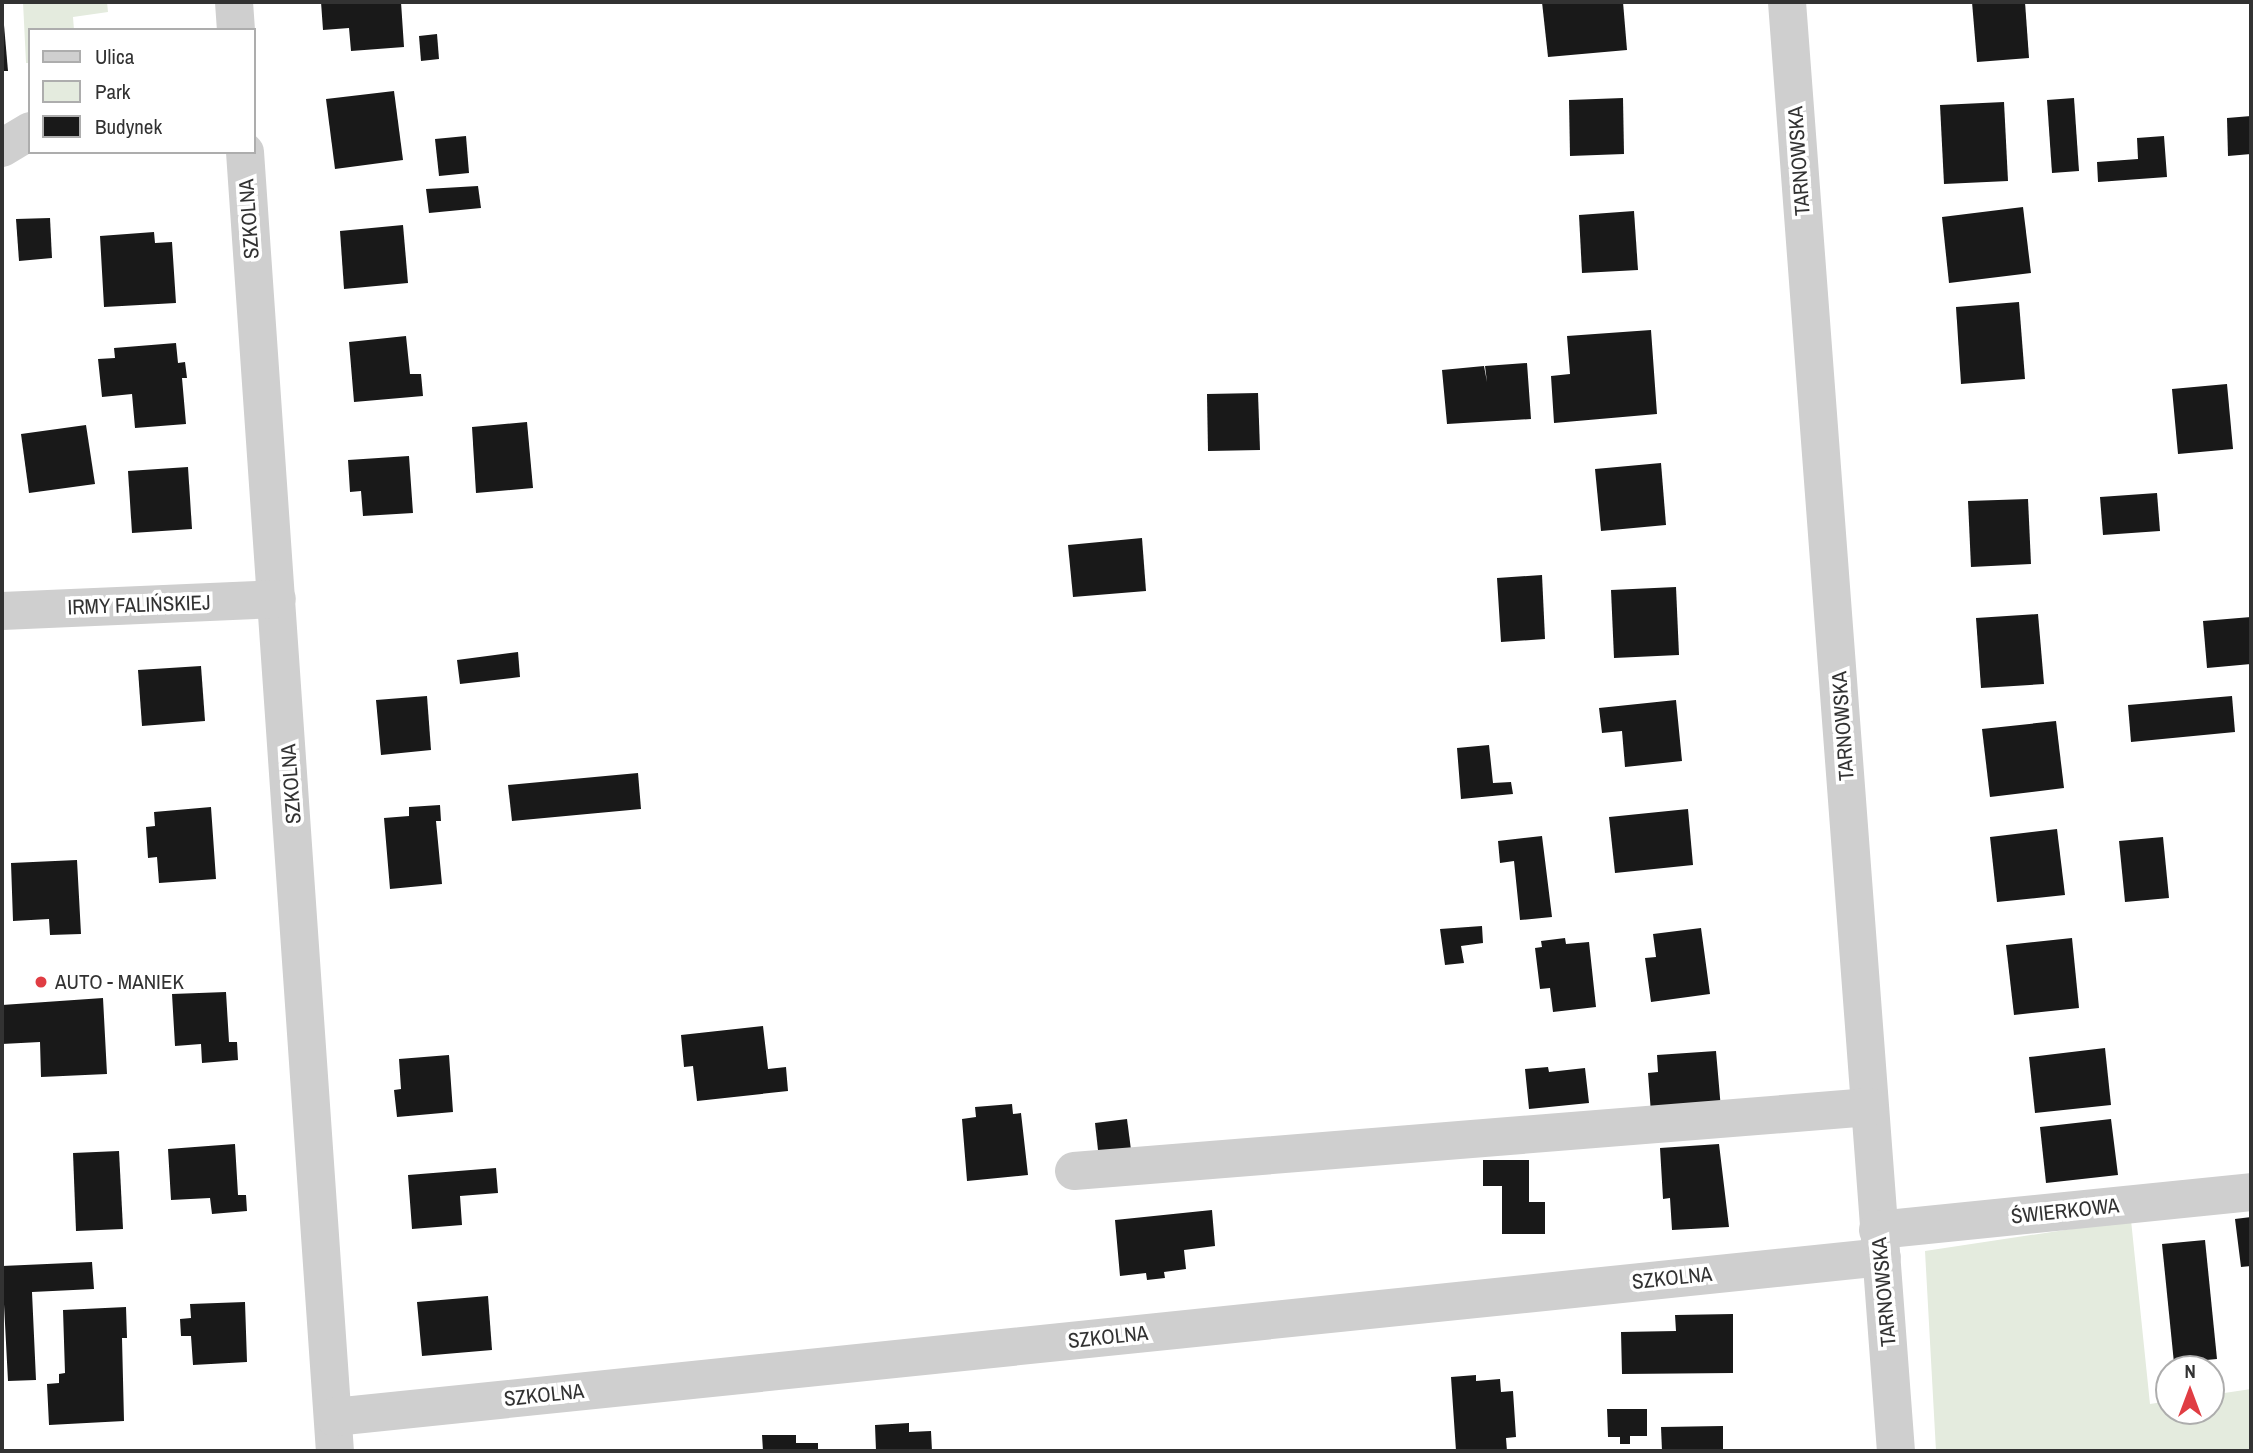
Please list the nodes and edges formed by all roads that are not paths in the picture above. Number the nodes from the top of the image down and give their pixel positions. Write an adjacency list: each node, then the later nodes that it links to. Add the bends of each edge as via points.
1 (234, 2): 3 (street)
2 (1787, 2): 9 (street, TARNOWSKA)
3 (236, 28)
4 (28, 132): 5 (street)
5 (2, 148)
6 (245, 154): 7 (street, SZKOLNA)
7 (277, 600): 8 (street, IRMY FALIŃSKIEJ); 13 (street, SZKOLNA)
8 (2, 611)
9 (1869, 1107): 10 (street); 12 (street, TARNOWSKA)
10 (1074, 1171)
11 (2251, 1192): 12 (street, ŚWIERKOWA)
12 (1880, 1244): 13 (street, SZKOLNA); 14 (street, TARNOWSKA)
13 (335, 1434)
14 (1896, 1451)

